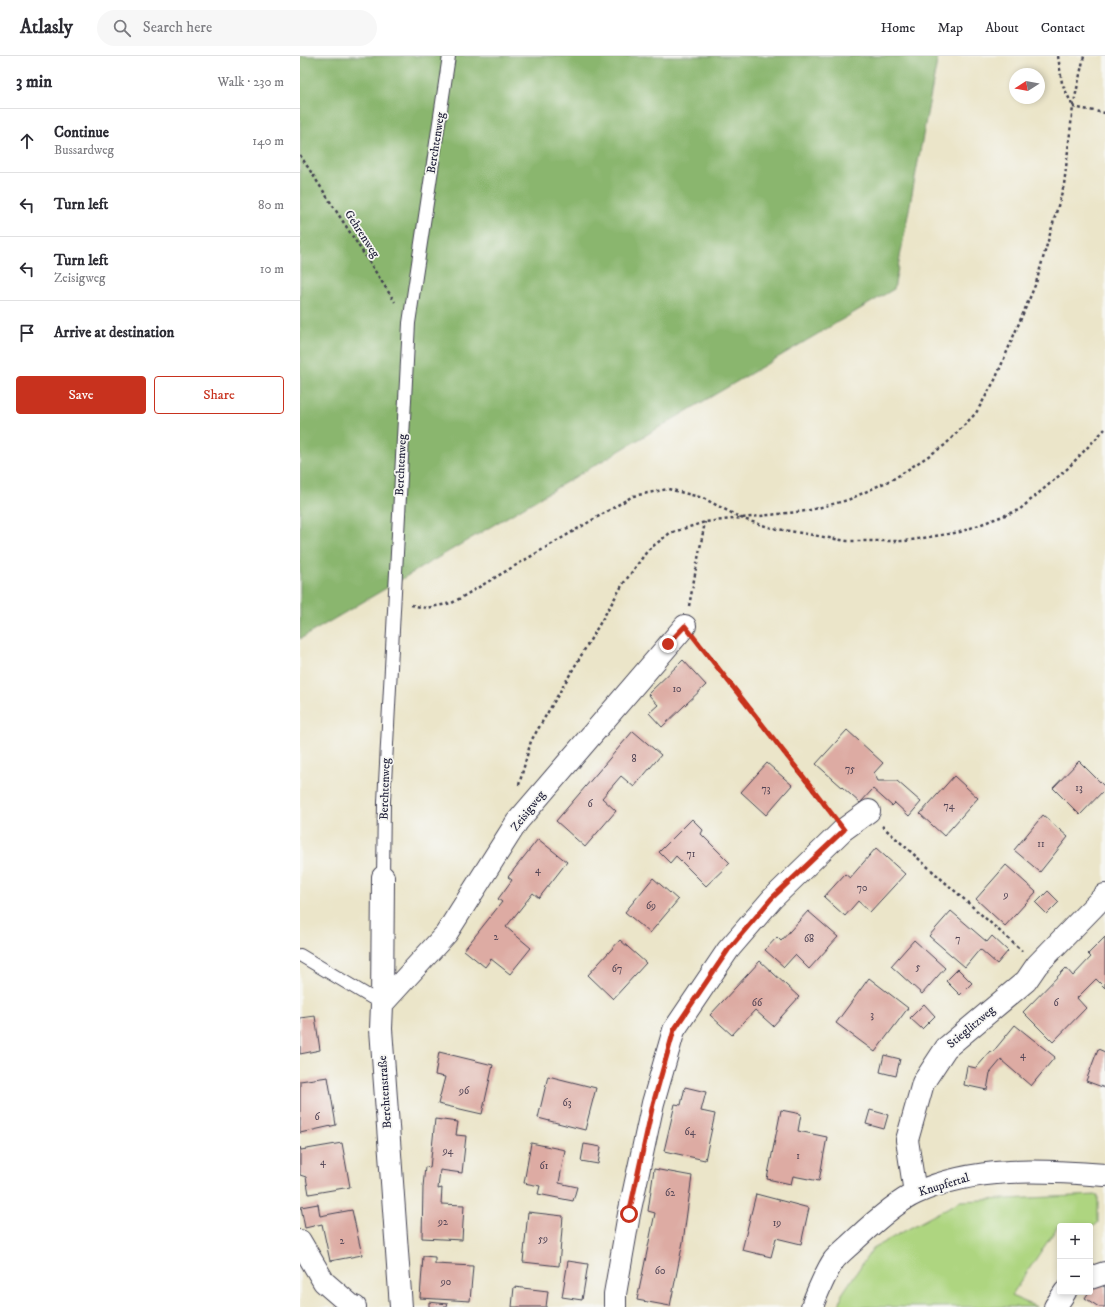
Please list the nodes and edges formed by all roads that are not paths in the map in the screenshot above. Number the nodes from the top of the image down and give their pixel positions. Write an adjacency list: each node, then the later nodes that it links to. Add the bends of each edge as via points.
1 (449, 56): 4 (lane, Berchtenweg, via 409,323 384,802)
2 (685, 626): 7 (street, Zeisigweg, via 517,822 446,934)
3 (869, 811): 16 (street, via 844,830 772,898 733,945 674,1030 653,1104 629,1214)
4 (383, 877): 7 (street, Berchtenstraße)
5 (1105, 894): 9 (street, Stieglitzweg, via 1037,965 1026,981 946,1048 922,1083 906,1140)
6 (300, 955): 7 (lane)
7 (382, 1004): 15 (street, Berchtenstraße, via 381,1029)
8 (1105, 1175): 9 (street, Knupfertal, via 997,1172 956,1180)
9 (915, 1193): 17 (street, Knupfertal, via 865,1230 834,1260)
10 (300, 1241): 14 (street, via 324,1282)
11 (1105, 1273): 12 (street)
12 (1093, 1277)
13 (1063, 1295): 18 (street)
14 (355, 1307)
15 (401, 1307)
16 (615, 1307)
17 (812, 1307)
18 (1055, 1307)

